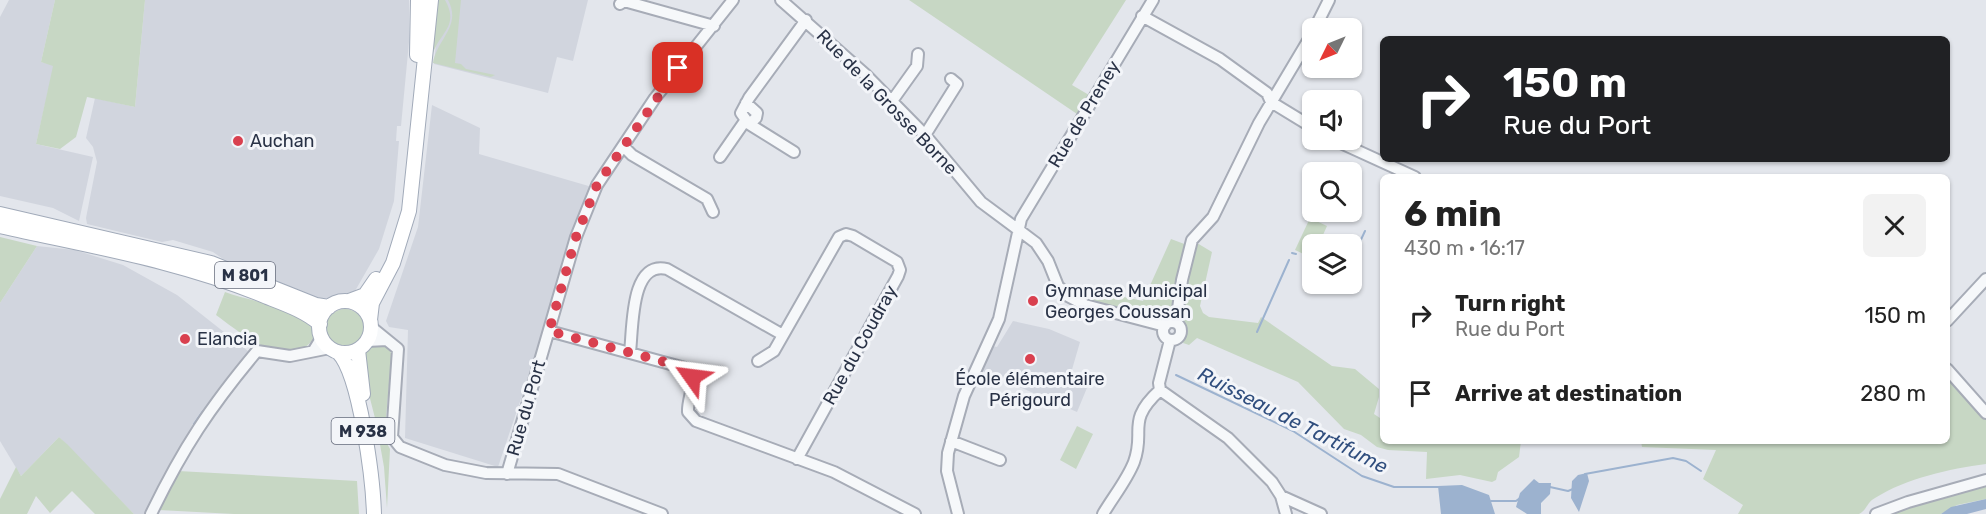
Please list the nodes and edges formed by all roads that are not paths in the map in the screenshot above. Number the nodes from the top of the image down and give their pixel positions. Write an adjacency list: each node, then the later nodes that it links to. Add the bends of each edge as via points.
1 (418, 0): 32 (main road, via 418,50 399,220 372,286 362,297)
2 (431, 0): 38 (main road, via 409,211 393,263 372,303)
3 (733, 0): 11 (street, Rue du Port)
4 (781, 0): 10 (street, Rue de la Grosse Borne)
5 (1153, 0): 8 (street, Rue de Preney)
6 (1329, 0): 9 (street)
7 (620, 4): 11 (street, via 624,1)
8 (1142, 16): 16 (street, via 1220,59 1267,93); 30 (street, Rue de Preney)
9 (1320, 18)
10 (806, 20): 15 (street, Rue de la Grosse Borne); 18 (street, via 746,103 741,113)
11 (714, 26): 20 (street, Rue du Port, via 674,72)
12 (1302, 51): 16 (street)
13 (918, 54): 15 (street, via 917,66)
14 (951, 79): 19 (street, via 957,84)
15 (892, 101): 19 (street, Rue de la Grosse Borne)
16 (1271, 102): 17 (street); 35 (street, via 1213,217 1192,240)
17 (1302, 121)
18 (747, 122): 22 (street); 23 (street)
19 (925, 135): 30 (street, Rue de la Grosse Borne, via 981,202)
20 (623, 146): 27 (street, via 707,199); 37 (street, Rue du Port, via 601,178 588,207)
21 (1356, 150): 24 (street)
22 (794, 152)
23 (720, 157)
24 (1380, 161)
25 (1382, 162): 26 (street)
26 (1408, 174)
27 (712, 212)
28 (0, 214): 33 (main road, M 801, via 211,263)
29 (0, 226): 40 (main road, M 801, via 204,273 281,302)
30 (1018, 229): 36 (street, Rue de la Grosse Borne, via 1041,248 1054,279 1068,296 1080,303); 47 (street, Rue de Preney, via 999,319 964,396)
31 (1986, 279): 34 (street)
32 (349, 301): 33 (main road); 38 (main road, via 362,308)
33 (329, 307): 40 (main road)
34 (1950, 318)
35 (1176, 322): 36 (street); 41 (street, via 1182,333)
36 (1165, 326): 41 (street, via 1164,335)
37 (549, 331): 42 (street); 50 (street, Rue du Port)
38 (367, 334): 40 (main road); 50 (street, via 396,344 399,351 392,425 395,444 445,465); 55 (main road, M 938, via 361,381)
39 (783, 335): 42 (street, via 667,269 658,268 647,272 639,282); 43 (street, Rue du Coudray, via 774,351); 48 (street, Rue du Coudray, via 839,237 853,236 899,265 898,276)
40 (327, 340): 53 (street, via 314,350 290,356 257,351 193,433); 54 (main road, M 938, via 347,364 353,386 370,471)
41 (1170, 340): 45 (street)
42 (630, 352): 48 (street, via 690,371 693,382 687,408 696,421)
43 (758, 361)
44 (1950, 372): 46 (street)
45 (1160, 390): 52 (street, via 1228,438); 59 (street, via 1138,419 1135,459)
46 (1986, 413)
47 (951, 441): 49 (street); 58 (street, Rue de Preney, via 947,471)
48 (797, 459): 57 (street, via 834,472)
49 (1000, 460)
50 (507, 474): 56 (street, via 558,474)
51 (1986, 480): 62 (street)
52 (1281, 496): 60 (street); 61 (street)
53 (151, 514)
54 (374, 514)
55 (382, 514)
56 (662, 514)
57 (915, 514)
58 (958, 514)
59 (1103, 514)
60 (1286, 514)
61 (1322, 514)
62 (1876, 514)

